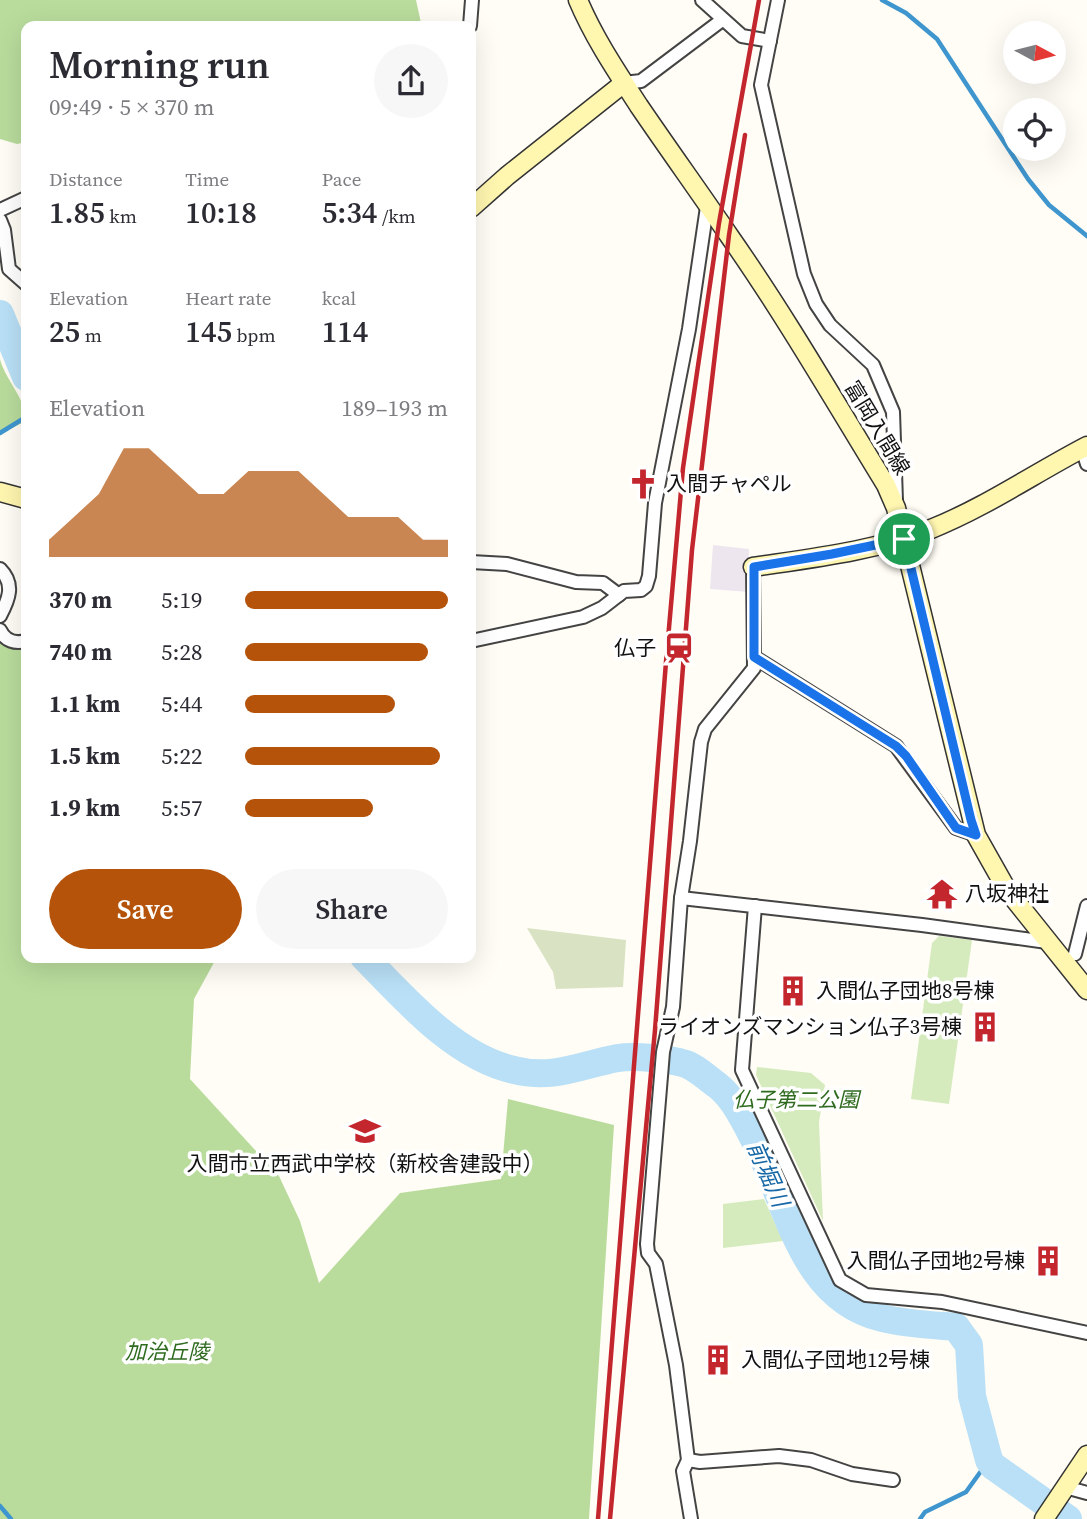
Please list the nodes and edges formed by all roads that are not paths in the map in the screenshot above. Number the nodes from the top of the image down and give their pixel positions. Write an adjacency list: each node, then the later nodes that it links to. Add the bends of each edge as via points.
1 (472, 0): 6 (street)
2 (578, 0): 8 (main road, 富岡入間線)
3 (702, 0): 5 (street)
4 (778, 0): 7 (street)
5 (722, 20): 7 (street, via 742,36); 8 (street, via 641,81)
6 (470, 21)
7 (770, 41): 18 (street, via 761,85 804,274 830,325 873,365 893,412)
8 (624, 83): 10 (main road); 11 (main road, 富岡入間線)
9 (21, 200): 12 (street)
10 (476, 204)
11 (707, 207): 18 (main road, 富岡入間線, via 795,336); 23 (street, via 655,503 649,576 641,590)
12 (0, 210)
13 (0, 220): 14 (street, via 9,269)
14 (21, 280)
15 (1085, 453): 19 (main road)
16 (0, 492): 17 (main road)
17 (21, 498)
18 (896, 508): 19 (main road, 富岡入間線)
19 (904, 539): 21 (main road); 29 (main road, 富岡入間線)
20 (476, 562): 23 (street, via 603,583)
21 (754, 567): 28 (street)
22 (0, 569): 24 (street, via 10,587)
23 (619, 595): 26 (street, via 583,617)
24 (0, 616)
25 (0, 630): 27 (street, via 9,641)
26 (476, 640)
27 (21, 641)
28 (754, 657): 29 (street, via 896,746 956,828); 30 (street, via 754,668 705,729 701,742)
29 (976, 835): 33 (main road, 富岡入間線, via 1007,890)
30 (681, 898): 31 (street); 38 (street, via 673,1007 663,1052 648,1253 656,1264 671,1340)
31 (755, 906): 33 (street); 36 (street, via 742,1070 840,1280 866,1295 942,1302)
32 (1087, 906): 34 (street)
33 (1047, 942): 34 (main road, 富岡入間線)
34 (1076, 958): 35 (main road, 富岡入間線)
35 (1087, 990)
36 (1087, 1333)
37 (1087, 1455): 41 (main road)
38 (688, 1460): 39 (street, via 779,1456); 42 (street, via 683,1471)
39 (893, 1480)
40 (1087, 1493): 41 (street)
41 (1053, 1505)
42 (691, 1519)

